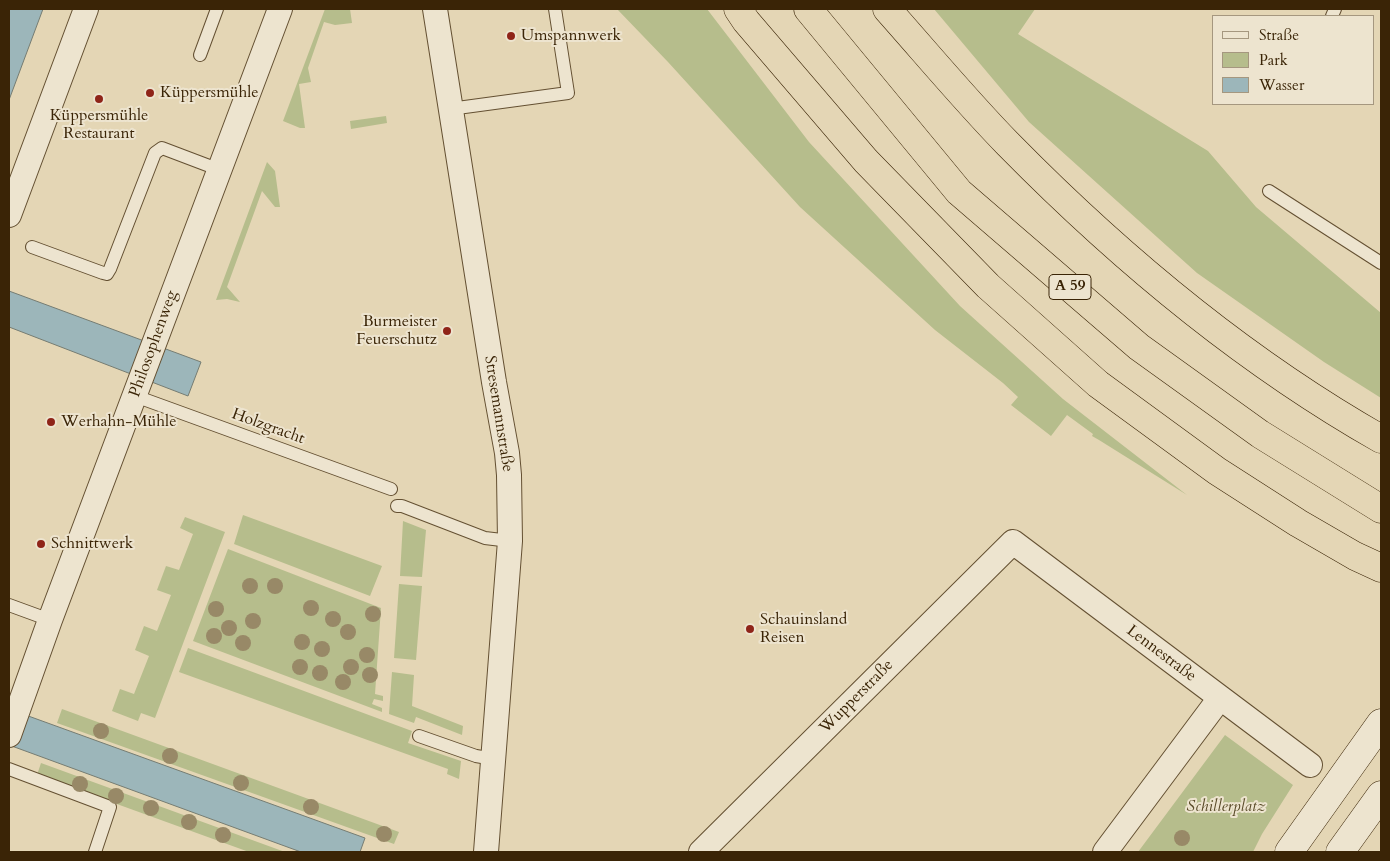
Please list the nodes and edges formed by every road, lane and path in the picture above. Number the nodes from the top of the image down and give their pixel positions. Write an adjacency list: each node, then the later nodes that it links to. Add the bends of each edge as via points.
1 (86, 9): 13 (street)
2 (217, 9): 9 (lane)
3 (280, 9): 11 (street, Philosophenweg)
4 (435, 9): 10 (street, Stresemannstraße)
5 (555, 9): 10 (lane, via 568,92)
6 (738, 9): 23 (highway, via 866,162 988,286 1098,384 1217,471)
7 (808, 9): 20 (highway, A 59, via 959,192 1139,347 1260,434)
8 (887, 9): 17 (highway, via 1006,143 1126,258 1236,345)
9 (200, 55)
10 (450, 109): 21 (street, Stresemannstraße, via 507,453)
11 (220, 170): 14 (lane, via 158,149 107,274); 16 (street, Philosophenweg)
12 (1269, 191): 15 (lane)
13 (9, 215)
14 (32, 247)
15 (1381, 263)
16 (137, 391): 18 (lane, Holzgracht, via 239,439); 27 (street, Philosophenweg)
17 (1381, 439)
18 (390, 489)
19 (396, 506): 21 (lane, via 485,538)
20 (1381, 509)
21 (510, 541): 32 (street, Stresemannstraße)
22 (1013, 542): 28 (street, Lennestraße); 36 (street, Wupperstraße)
23 (1355, 556): 24 (highway); 25 (highway)
24 (1381, 568)
25 (1381, 582)
26 (9, 605): 27 (lane)
27 (50, 620): 30 (street, Philosophenweg)
28 (1220, 698): 33 (street, Lennestraße); 41 (street)
29 (1381, 722): 42 (main road)
30 (9, 735)
31 (419, 736): 32 (lane)
32 (494, 759): 40 (street, Stresemannstraße)
33 (1310, 765)
34 (9, 769): 37 (lane, via 110,808)
35 (1381, 795): 43 (main road)
36 (714, 849)
37 (95, 852)
38 (468, 852): 39 (street)
39 (472, 852)
40 (486, 852)
41 (1105, 852)
42 (1289, 852)
43 (1340, 852)

